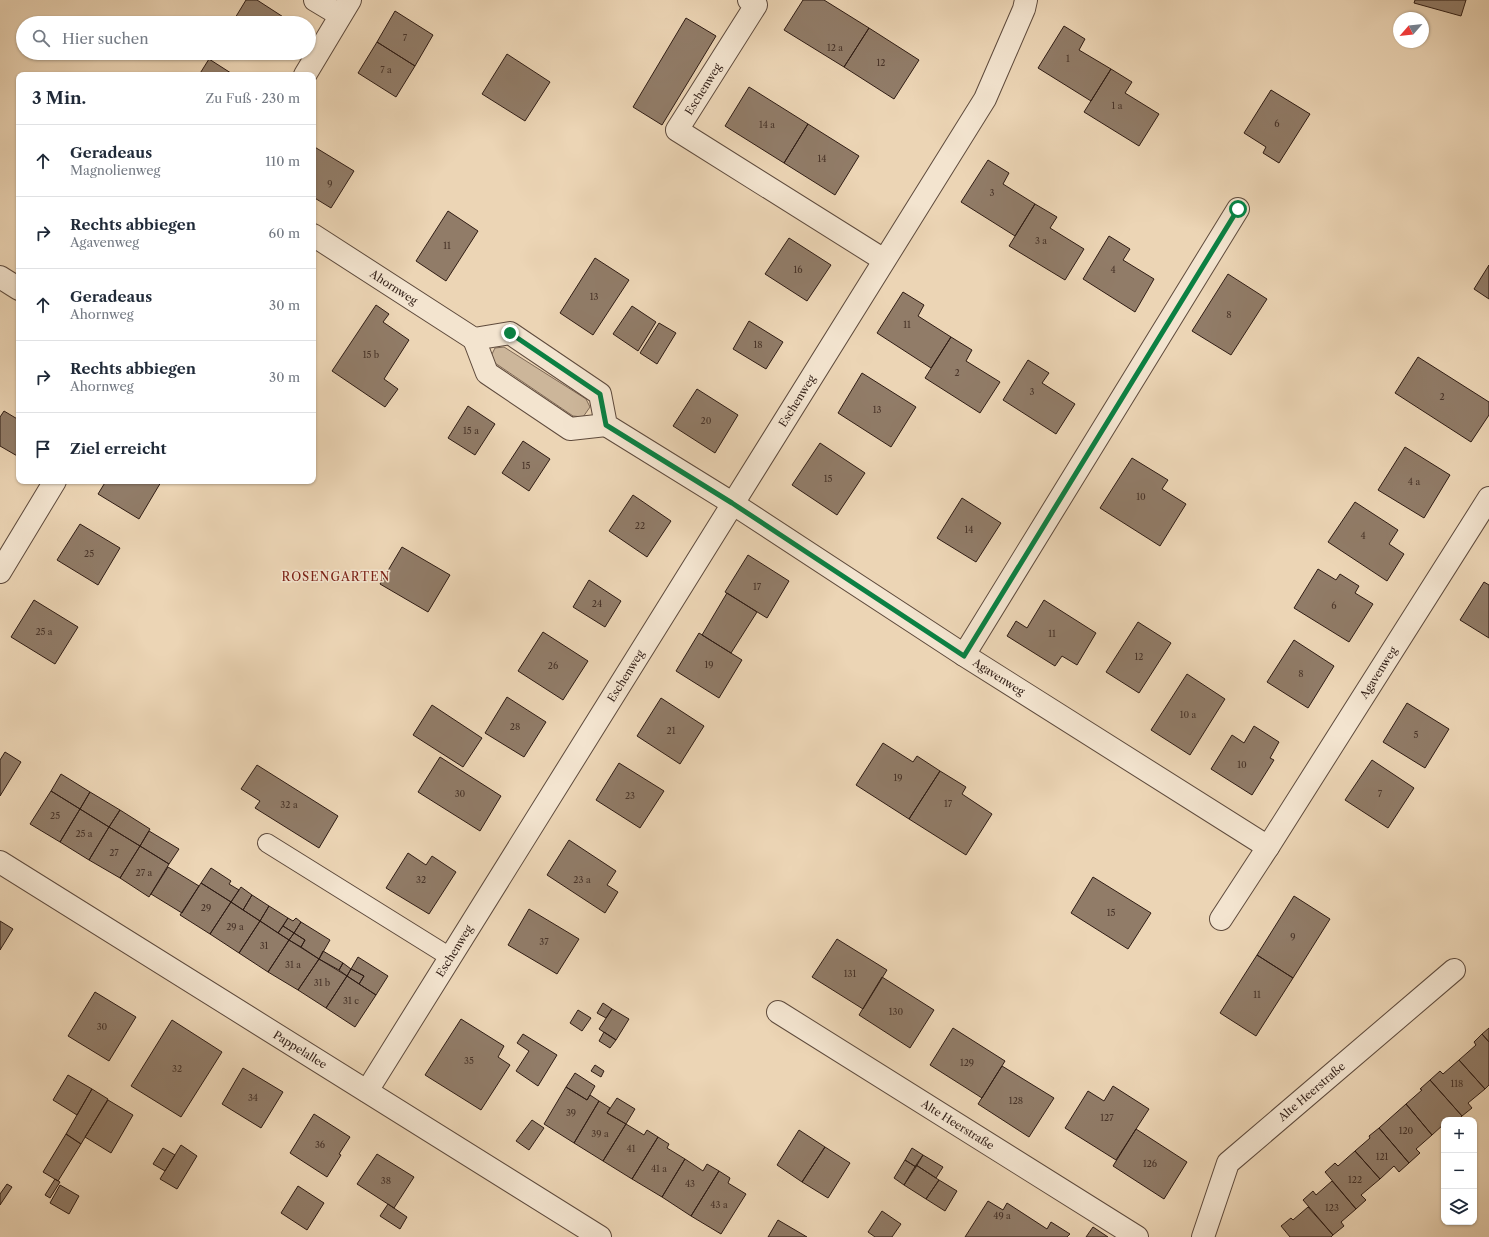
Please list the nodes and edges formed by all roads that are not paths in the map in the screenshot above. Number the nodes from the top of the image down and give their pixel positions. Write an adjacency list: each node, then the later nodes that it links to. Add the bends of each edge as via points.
1 (315, 0): 4 (street)
2 (1026, 0): 10 (street, Eschenweg, via 984,99)
3 (753, 2): 10 (street, Eschenweg, via 677,130)
4 (345, 8): 5 (street)
5 (316, 57)
6 (314, 60): 7 (street)
7 (307, 72)
8 (1238, 209): 19 (street)
9 (316, 237): 13 (street, Ahornweg)
10 (884, 260): 17 (street, Eschenweg)
11 (0, 277): 12 (street)
12 (16, 287)
13 (474, 338): 14 (street, via 486,373 570,429); 14 (street, via 510,333 600,394)
14 (606, 425): 17 (street)
15 (53, 484): 18 (street)
16 (1489, 498): 21 (street, Agavenweg)
17 (732, 503): 19 (street, Agavenweg); 24 (street, Eschenweg)
18 (0, 572)
19 (964, 656): 21 (street, Agavenweg)
20 (267, 843): 24 (lane)
21 (1268, 847): 23 (street, Agavenweg)
22 (0, 862): 27 (street, Pappelallee)
23 (1221, 919)
24 (450, 957): 27 (street, Eschenweg)
25 (1454, 970): 30 (street, Alte Heerstraße, via 1228,1163)
26 (778, 1012): 29 (street, Alte Heerstraße)
27 (367, 1092): 28 (street, Pappelallee)
28 (600, 1237)
29 (1137, 1237)
30 (1203, 1237)

